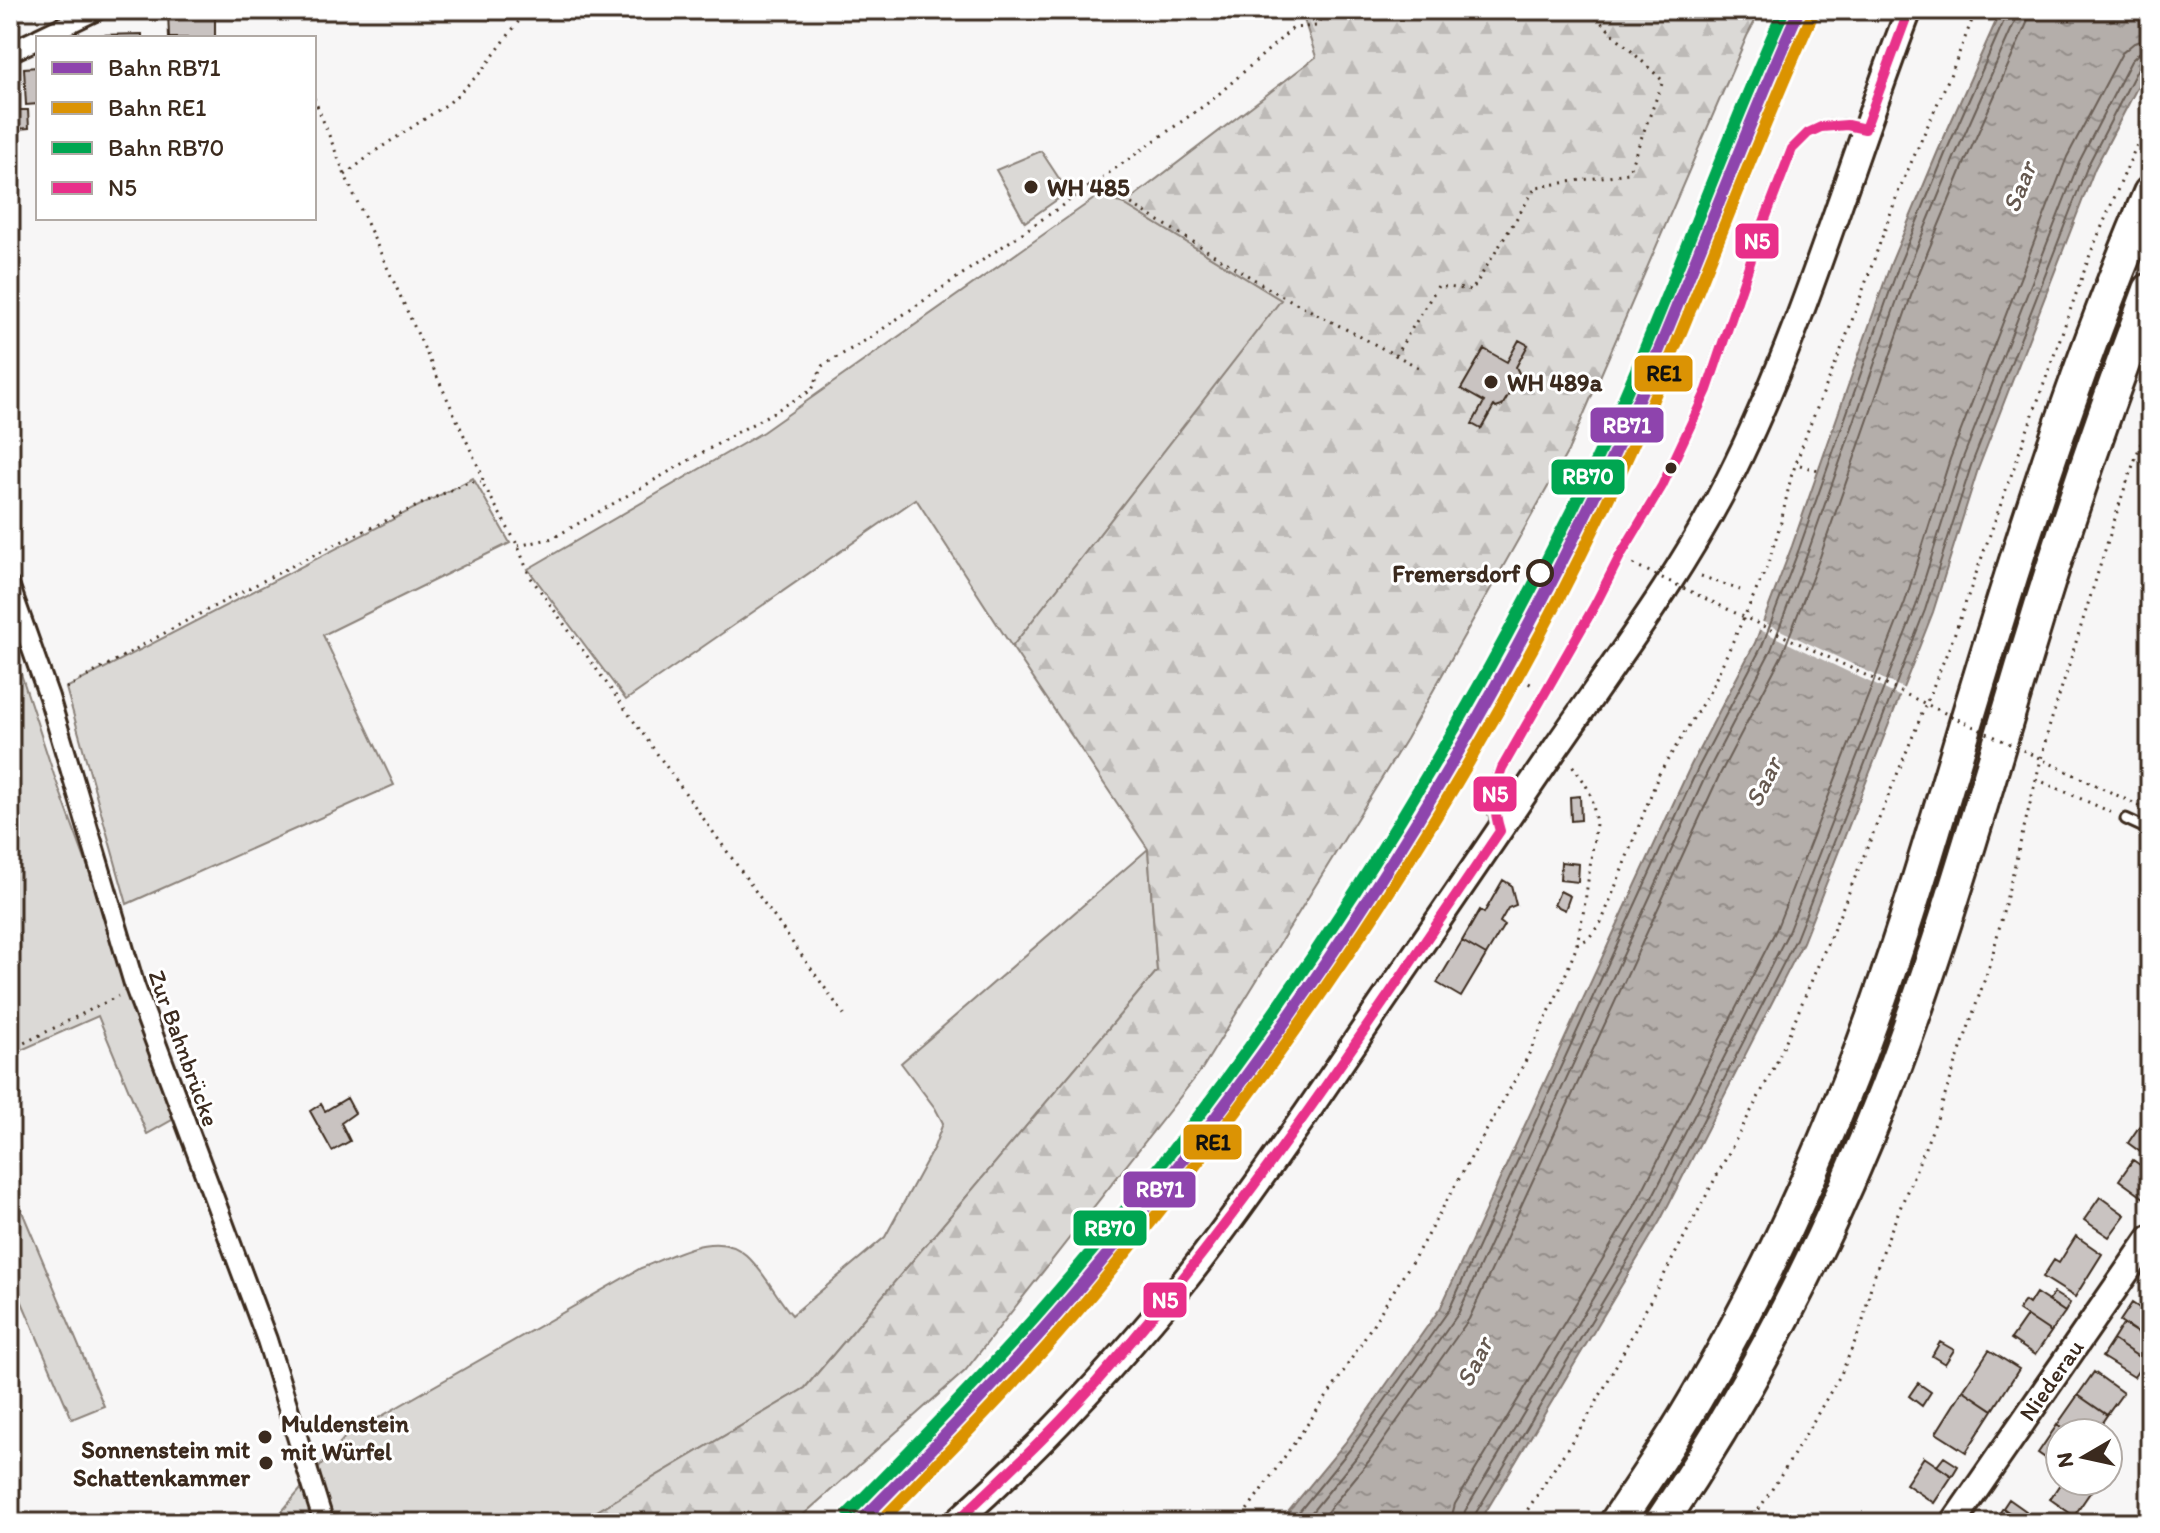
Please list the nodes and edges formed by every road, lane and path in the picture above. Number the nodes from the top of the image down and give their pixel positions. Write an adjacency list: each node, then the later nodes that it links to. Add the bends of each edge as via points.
1 (97, 10): 7 (street)
2 (527, 10): 13 (path, via 482,71 449,103)
3 (1326, 10): 14 (path, via 1316,26 1293,28 1212,100)
4 (1588, 10): 17 (path, via 1663,81 1628,173 1536,187 1472,290 1438,286)
5 (1909, 10): 12 (main road)
6 (1976, 10): 43 (path, via 1899,190 1808,430 1762,579 1710,691 1659,774 1602,921)
7 (43, 36)
8 (36, 39): 9 (street)
9 (10, 52)
10 (316, 103): 13 (path)
11 (2150, 114): 52 (path, via 2091,252 1953,638 1776,1064 1594,1407)
12 (1865, 129): 35 (lane, via 1821,127 1792,149 1707,390 1662,486); 37 (main road, via 1789,346 1728,481 1667,588)
13 (345, 175): 22 (path)
14 (1089, 187): 17 (path, via 1112,192 1273,291); 23 (path, via 822,366 812,390 553,538)
15 (2150, 193): 53 (highway, via 2071,393 1851,1077 1745,1310)
16 (2150, 290): 54 (highway, via 2106,405 1924,987 1886,1091 1785,1315)
17 (1395, 356): 18 (path)
18 (1420, 368)
19 (2150, 418): 38 (path)
20 (1800, 465): 21 (path)
21 (1818, 471)
22 (482, 482): 23 (path); 36 (path, via 468,482 309,557)
23 (518, 546): 45 (path, via 529,575)
24 (1633, 564): 39 (path, bridge)
25 (1660, 571): 27 (path)
26 (1693, 573): 29 (path)
27 (1652, 585)
28 (10, 587): 36 (street, Zur Bahnbrücke)
29 (1740, 590)
30 (1506, 622): 31 (path)
31 (1513, 626): 32 (path); 33 (path)
32 (1522, 632)
33 (1495, 660)
34 (1515, 675): 35 (path)
35 (1546, 692): 42 (lane, via 1492,793)
36 (49, 697): 44 (street, Zur Bahnbrücke)
37 (1557, 747): 42 (main road); 43 (path, via 1585,783 1596,824)
38 (2036, 779): 40 (path); 55 (path, via 1991,961 1938,1116 1872,1282 1862,1325 1841,1374)
39 (2150, 811)
40 (2126, 819): 41 (lane)
41 (2150, 830)
42 (1500, 831): 48 (main road, via 1306,1114 1174,1293 1107,1372 995,1488)
43 (1577, 944): 51 (path, via 1524,1064 1416,1255 1335,1385)
44 (135, 987): 46 (path); 49 (street, Zur Bahnbrücke, via 267,1340)
45 (845, 1016)
46 (10, 1050)
47 (2150, 1238): 56 (main road, Niederau)
48 (946, 1518): 50 (path)
49 (324, 1523)
50 (926, 1523)
51 (1238, 1523)
52 (1519, 1523)
53 (1616, 1523)
54 (1661, 1523)
55 (1750, 1523)
56 (1953, 1523)

